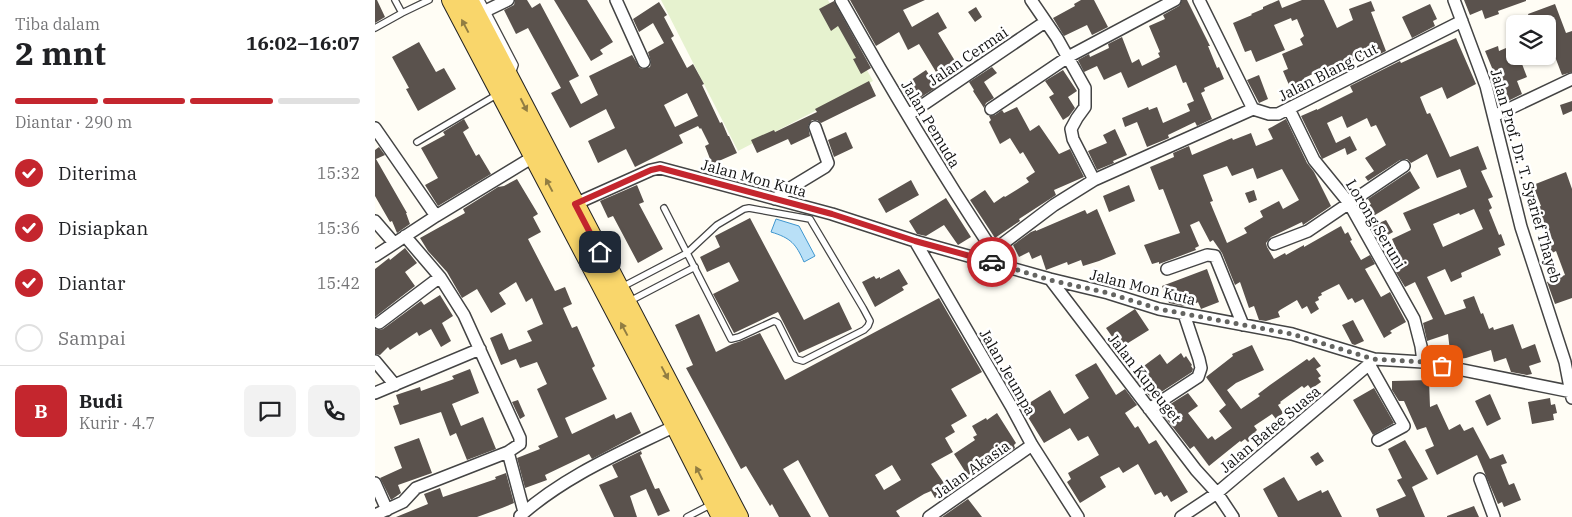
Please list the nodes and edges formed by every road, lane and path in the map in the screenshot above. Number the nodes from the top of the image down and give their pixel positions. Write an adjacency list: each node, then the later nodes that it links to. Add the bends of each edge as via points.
1 (395, 0): 12 (lane)
2 (429, 0): 12 (lane)
3 (451, 0): 16 (main road, one-way to 3)
4 (508, 0): 11 (street)
5 (616, 0): 18 (street)
6 (841, 0): 25 (street, Jalan Pemuda)
7 (1031, 0): 14 (street)
8 (1175, 0): 17 (street)
9 (1199, 0): 24 (street)
10 (1454, 0): 13 (street, Jalan Prof. Dr. T. Syarief Thayeb)
11 (478, 6): 16 (main road); 19 (lane, via 515,65)
12 (402, 13): 15 (lane)
13 (1463, 21): 22 (street, Jalan Blang Cut); 26 (street, Jalan Prof. Dr. T. Syarief Thayeb)
14 (1045, 22): 17 (street); 25 (street, Jalan Cermai)
15 (375, 28)
16 (486, 50): 19 (main road); 21 (main road)
17 (1068, 57): 23 (street); 32 (street, via 1085,88 1085,106 1071,129 1073,139)
18 (644, 62)
19 (509, 75): 35 (main road, one-way to 35)
20 (1572, 79): 26 (street)
21 (499, 93): 29 (lane); 30 (main road)
22 (1289, 108): 24 (street, Jalan Blang Cut, via 1278,114); 34 (street, Lorong Seruni, via 1314,160)
23 (991, 109)
24 (1253, 109): 32 (street)
25 (908, 115): 45 (street, Jalan Pemuda)
26 (1494, 116): 55 (street, Jalan Prof. Dr. T. Syarief Thayeb, via 1521,227)
27 (815, 127): 33 (street, via 828,163)
28 (375, 128): 37 (street)
29 (417, 142)
30 (533, 157): 37 (street); 50 (main road, one-way to 30)
31 (1404, 166): 34 (street)
32 (1094, 180): 45 (street, via 1039,216)
33 (775, 200): 35 (street, Jalan Mon Kuta, via 660,168); 40 (street, Jalan Mon Kuta, via 832,214)
34 (1349, 203): 42 (street, via 1308,231); 58 (street, Lorong Seruni, via 1414,319)
35 (575, 204): 50 (main road)
36 (664, 208): 43 (lane)
37 (436, 216): 39 (street)
38 (375, 221): 41 (street)
39 (405, 236): 41 (street); 48 (street)
40 (915, 241): 45 (street, Jalan Mon Kuta); 65 (street, Jalan Jeumpa)
41 (394, 243): 44 (street)
42 (1274, 244)
43 (687, 253): 46 (lane); 46 (lane, via 717,225 744,209 810,219 863,308 868,326 803,361 796,359 774,321 731,339); 50 (lane)
44 (375, 256)
45 (992, 256): 49 (street, Jalan Mon Kuta)
46 (695, 267): 50 (lane)
47 (1167, 269): 53 (street, via 1207,255 1215,256)
48 (440, 277): 52 (street); 54 (street, via 464,315)
49 (1050, 280): 51 (street, Jalan Mon Kuta); 62 (street, Jalan Kupeuget)
50 (617, 291): 63 (main road, one-way to 63); 63 (main road, one-way to 50)
51 (1184, 314): 53 (street, Jalan Mon Kuta); 62 (street, via 1199,359 1198,377)
52 (379, 323)
53 (1243, 325): 57 (street, Jalan Mon Kuta, via 1292,334)
54 (480, 349): 59 (street); 66 (street, via 521,442)
55 (1569, 360): 61 (street, Jalan Prof. Dr. T. Syarief Thayeb)
56 (375, 361): 59 (street)
57 (1371, 361): 58 (street, Jalan Mon Kuta); 64 (street, via 1405,426); 69 (street, Jalan Batee Suasa)
58 (1423, 362): 61 (street, Jalan Mon Kuta)
59 (395, 385): 60 (street)
60 (375, 393)
61 (1571, 394)
62 (1149, 409): 69 (street, Jalan Kupeuget)
63 (682, 422): 71 (main road, one-way to 63); 73 (street, via 563,483); 75 (main road)
64 (1378, 440)
65 (1032, 446): 76 (street, Jalan Akasia); 77 (street, Jalan Jeumpa)
66 (508, 452): 70 (street, via 416,488 403,502); 73 (street)
67 (1480, 479): 80 (street)
68 (375, 483): 70 (street)
69 (1217, 493): 78 (street, Jalan Batee Suasa); 79 (street, Jalan Kupeuget)
70 (387, 510): 72 (street)
71 (717, 510): 74 (lane)
72 (375, 515)
73 (521, 515)
74 (687, 517)
75 (739, 517)
76 (929, 517)
77 (1078, 517)
78 (1181, 517)
79 (1233, 517)
80 (1494, 517)

